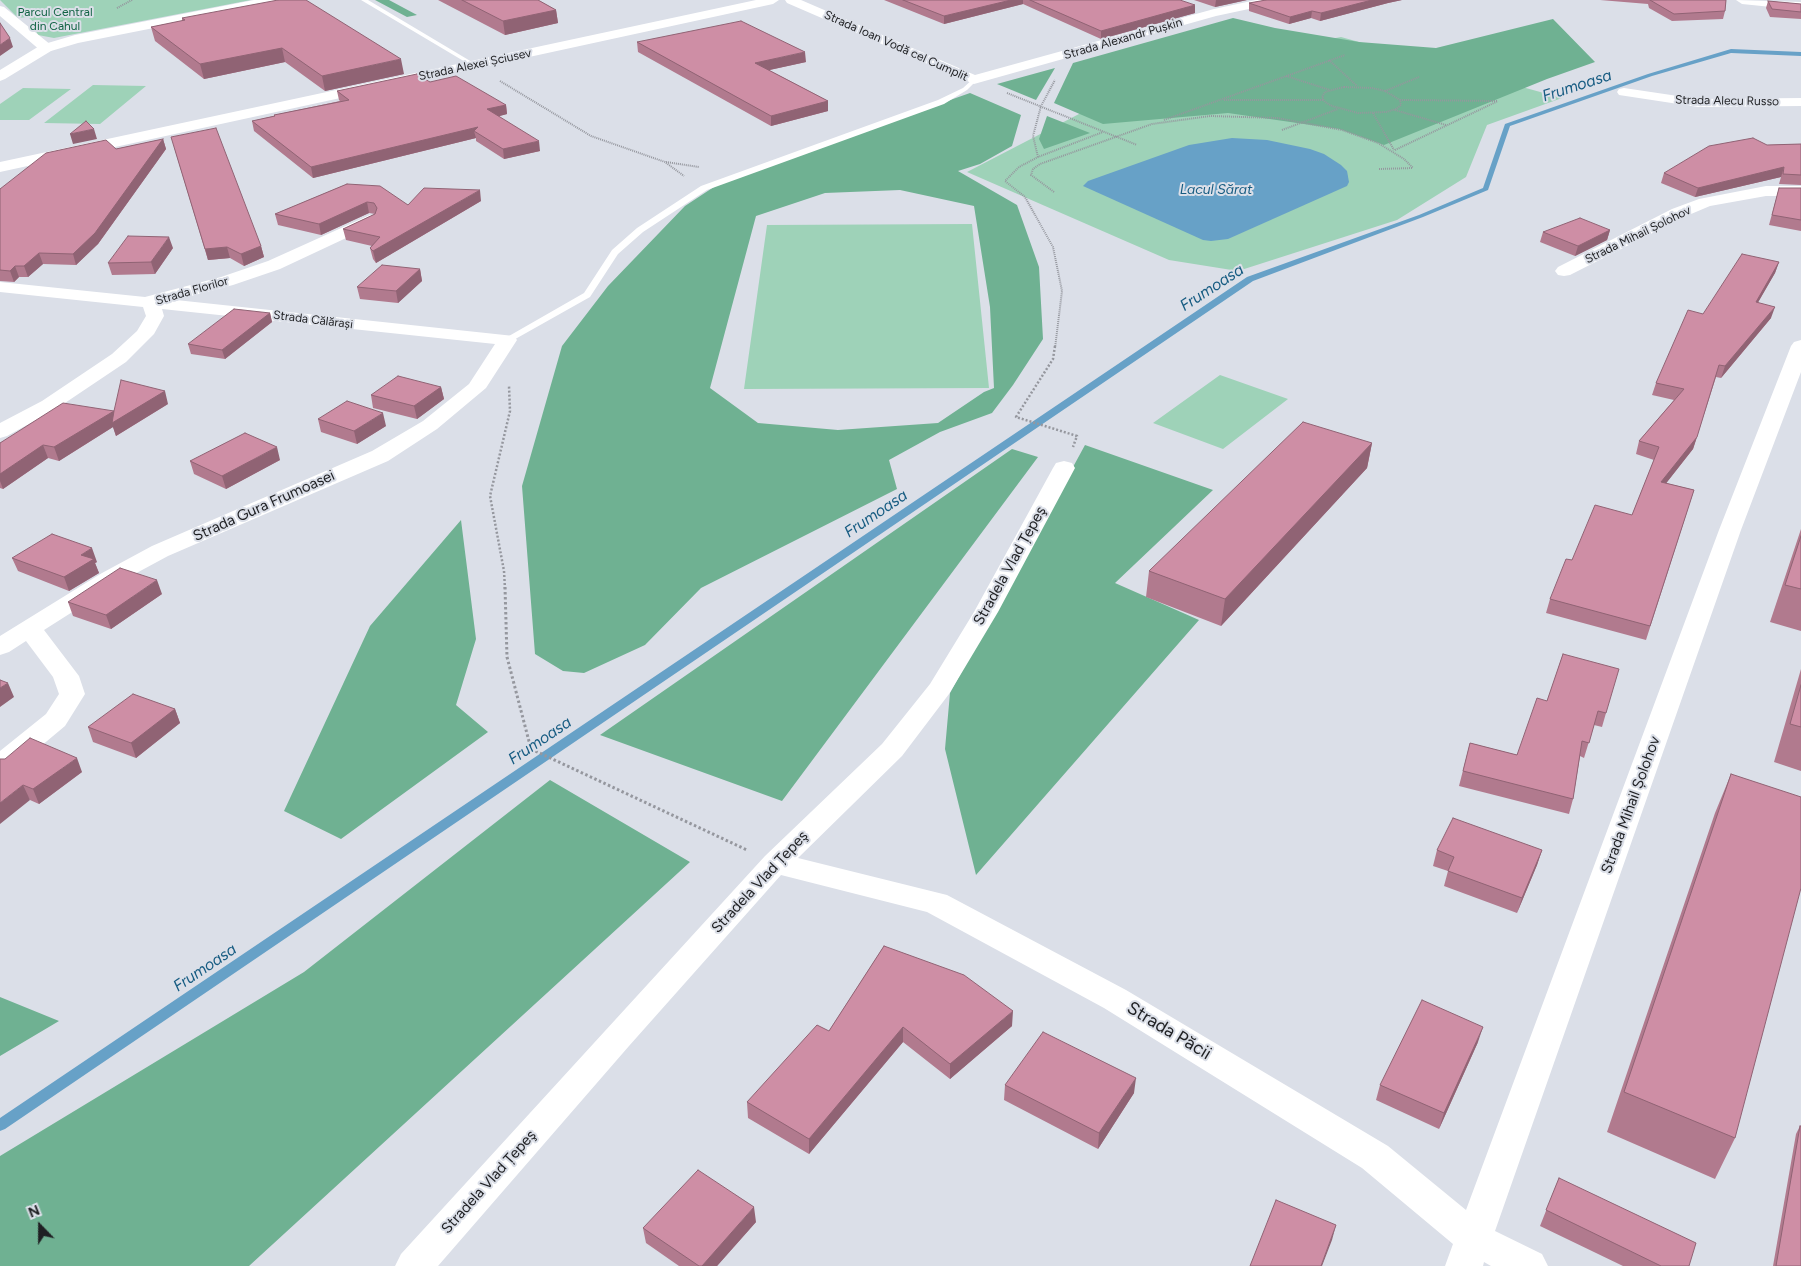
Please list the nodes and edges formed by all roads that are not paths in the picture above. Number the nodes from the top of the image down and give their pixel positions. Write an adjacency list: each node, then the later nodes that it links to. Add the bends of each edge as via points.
1 (275, 0): 11 (main road, via 104,32)
2 (364, 0): 12 (lane)
3 (773, 0): 12 (street, Strada Alexei Șciusev)
4 (790, 0): 14 (street, Strada Ioan Vodă cel Cumplit)
5 (1273, 0): 10 (street, Strada Alexandr Pușkin)
6 (1742, 0): 8 (street)
7 (1191, 5): 10 (street)
8 (1801, 6)
9 (0, 10): 11 (street)
10 (1214, 13): 14 (street, Strada Alexandr Pușkin)
11 (46, 48): 13 (main road)
12 (474, 65): 17 (street, Strada Alexei Șciusev)
13 (0, 76)
14 (974, 80): 23 (lane, via 941,102 772,162 696,193 640,230 616,252 587,295)
15 (1624, 92): 16 (street, Strada Alecu Russo, via 1698,103)
16 (1801, 102)
17 (0, 167)
18 (1801, 191): 20 (street, Strada Mihail Șolohov, via 1766,191 1706,202)
19 (370, 220): 22 (street, Strada Florilor, via 274,265)
20 (1564, 271)
21 (0, 287): 22 (street, Strada Călărași)
22 (150, 301): 23 (street, Strada Călărași); 25 (street, Strada Florilor, via 155,316 144,334 119,358 49,405)
23 (506, 340): 27 (street, Strada Gura Frumoasei, via 476,388 430,425 389,450 160,551 110,578)
24 (1801, 346): 31 (street, Strada Mihail Șolohov, via 1730,530)
25 (0, 432)
26 (1064, 468): 30 (street, Stradela Vlad Țepeş, via 986,612 940,688 892,750)
27 (30, 629): 28 (street, Strada Gura Frumoasei); 29 (street, via 66,676 72,694 56,720)
28 (0, 647)
29 (0, 765)
30 (775, 864): 31 (street, Strada Păcii, via 936,903 1115,999 1375,1157); 32 (street, Stradela Vlad Țepeş)
31 (1469, 1252): 33 (street, Strada Păcii)
32 (414, 1266)
33 (1529, 1266)

